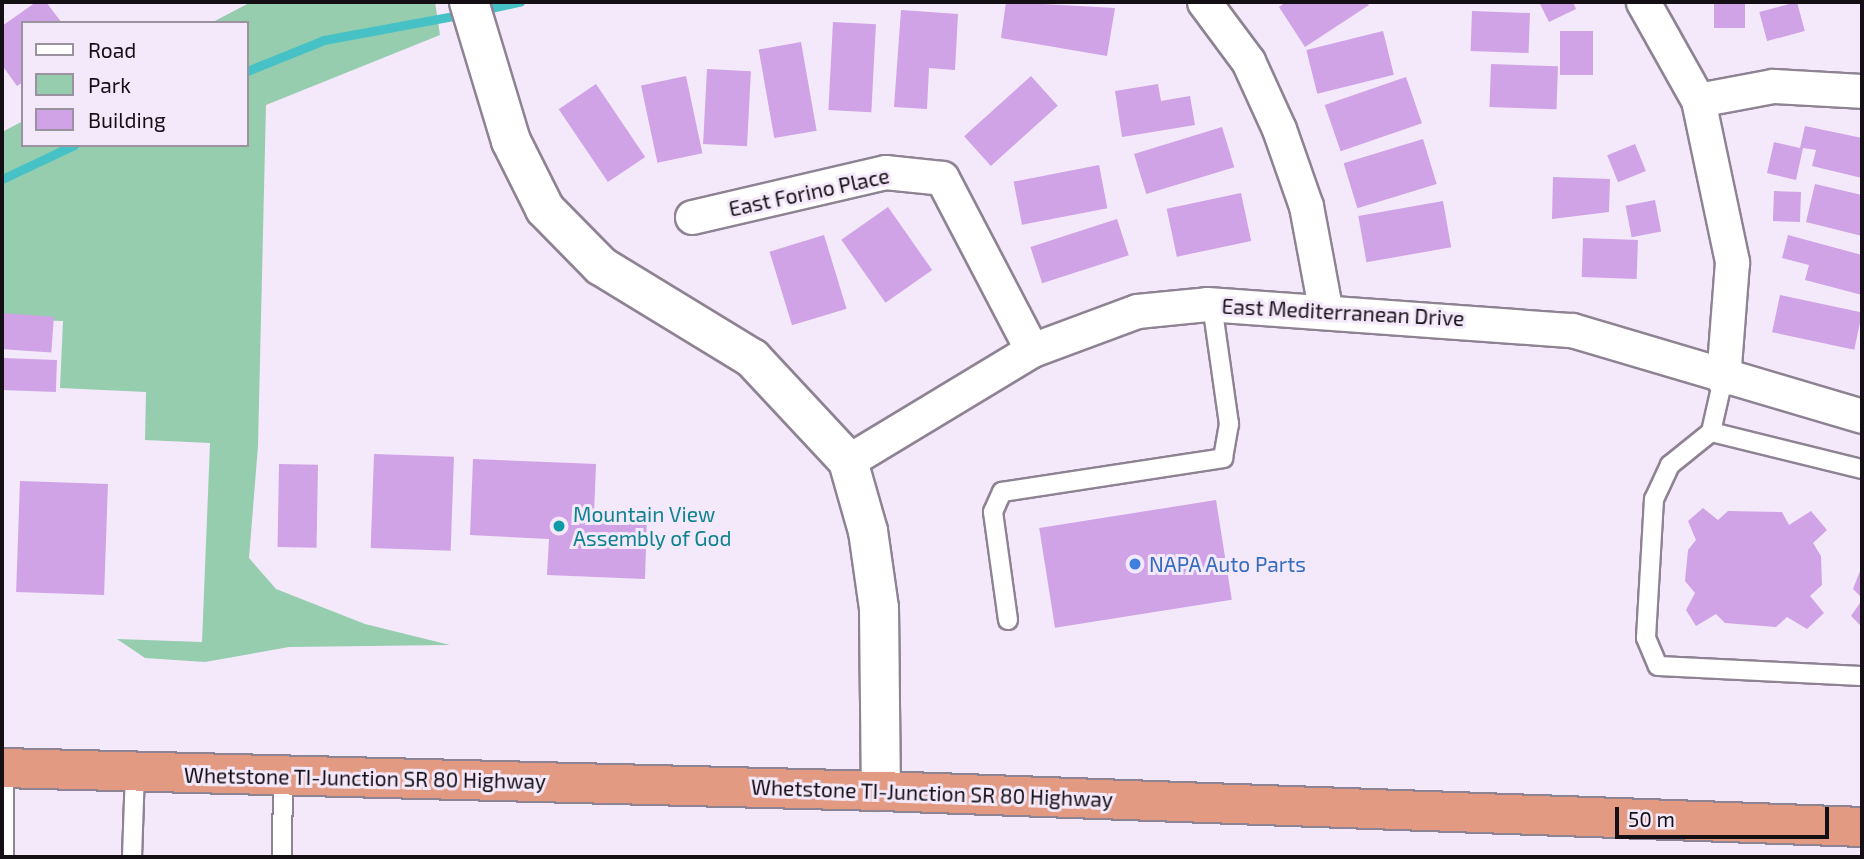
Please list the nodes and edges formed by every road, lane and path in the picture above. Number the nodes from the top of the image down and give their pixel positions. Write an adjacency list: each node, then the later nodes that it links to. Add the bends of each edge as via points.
1 (469, 2): 13 (street, via 511,141 545,209 601,267 752,358)
2 (1204, 2): 8 (street, via 1248,61 1279,129 1306,206)
3 (1643, 2): 5 (street)
4 (1862, 91): 5 (street, via 1773,86)
5 (1698, 100): 10 (street, via 1731,262)
6 (692, 217): 9 (street, East Forino Place, via 885,172 942,178)
7 (1212, 304): 8 (street, East Mediterranean Drive); 9 (street, East Mediterranean Drive, via 1137,311); 15 (lane, via 1229,424 1223,458 1002,492 993,512)
8 (1325, 308): 10 (street, East Mediterranean Drive, via 1572,330)
9 (1032, 350): 13 (street, East Mediterranean Drive)
10 (1723, 379): 11 (street, East Mediterranean Drive); 12 (lane)
11 (1862, 416)
12 (1711, 432): 14 (lane); 16 (lane, via 1670,466 1654,499 1647,638 1658,666)
13 (848, 461): 20 (street, via 868,531 879,608)
14 (1862, 470)
15 (1008, 620)
16 (1862, 676)
17 (3, 768): 18 (highway, Whetstone TI-Junction SR 80 Highway); 22 (lane)
18 (135, 772): 19 (highway, Whetstone TI-Junction SR 80 Highway); 23 (lane)
19 (284, 776): 20 (highway, Whetstone TI-Junction SR 80 Highway); 24 (lane)
20 (881, 791): 21 (highway, Whetstone TI-Junction SR 80 Highway)
21 (1862, 827)
22 (4, 857)
23 (132, 857)
24 (282, 857)

